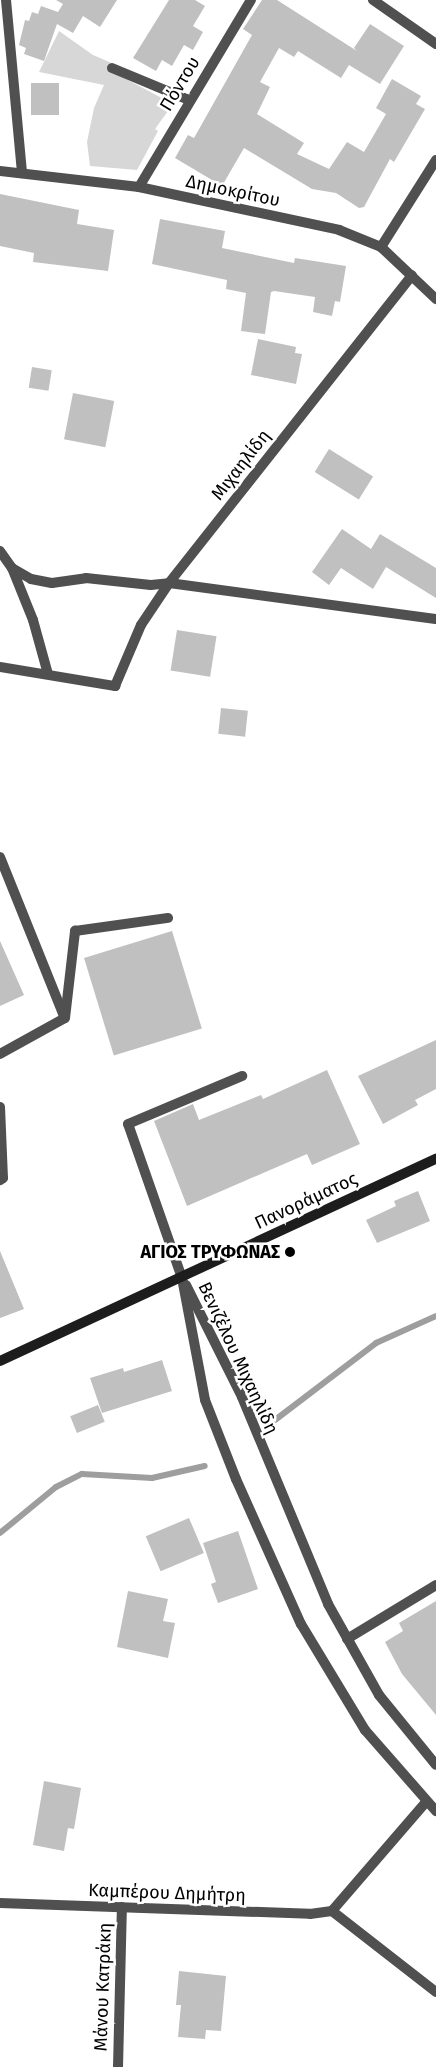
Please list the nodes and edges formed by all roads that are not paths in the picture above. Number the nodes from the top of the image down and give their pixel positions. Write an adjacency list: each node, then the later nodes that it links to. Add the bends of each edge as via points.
1 (6, 0): 9 (street)
2 (251, 0): 6 (street, Πόντου)
3 (373, 0): 4 (street)
4 (436, 44)
5 (112, 68): 6 (street)
6 (189, 100): 10 (street, Πόντου)
7 (436, 160): 11 (street)
8 (0, 170): 9 (street, Δημοκρίτου)
9 (22, 172): 10 (street, Δημοκρίτου)
10 (139, 187): 11 (street, Δημοκρίτου, via 334,229)
11 (382, 247): 12 (street, Δημοκρίτου)
12 (412, 275): 13 (street, Δημοκρίτου); 16 (street, Μιχαηλίδη)
13 (436, 299)
14 (0, 551): 15 (street)
15 (12, 568): 16 (street, via 31,579 52,583 86,578); 19 (street, via 33,620)
16 (169, 583): 17 (street); 19 (street, Μιχαηλίδη, via 141,625 116,686)
17 (436, 618)
18 (0, 667): 19 (street)
19 (48, 674)
20 (0, 857): 22 (street)
21 (168, 918): 22 (street, via 75,931)
22 (65, 1018): 23 (street)
23 (0, 1054)
24 (242, 1076): 28 (street, via 128,1124)
25 (0, 1107): 27 (street, via 3,1178)
26 (436, 1158): 28 (main road, Πανοράματος)
27 (0, 1180)
28 (182, 1278): 29 (main road, Πανοράματος); 31 (street, Βενιζέλου Μιχαηλίδη, via 242,1397 328,1604); 33 (street, Βενιζέλου Μιχαηλίδη, via 205,1400 281,1583 320,1661 343,1698 365,1730)
29 (0, 1361)
30 (436, 1585): 31 (street)
31 (347, 1639): 32 (street, Βενιζέλου Μιχαηλίδη, via 379,1695)
32 (436, 1765)
33 (426, 1802): 34 (street, Βενιζέλου Μιχαηλίδη); 37 (street)
34 (436, 1811)
35 (0, 1903): 36 (street, Καμπέρου Δημήτρη)
36 (122, 1907): 37 (street, Καμπέρου Δημήτρη, via 310,1914); 39 (street, Μάνου Κατράκη)
37 (332, 1911): 38 (street)
38 (436, 1992)
39 (118, 2067)

